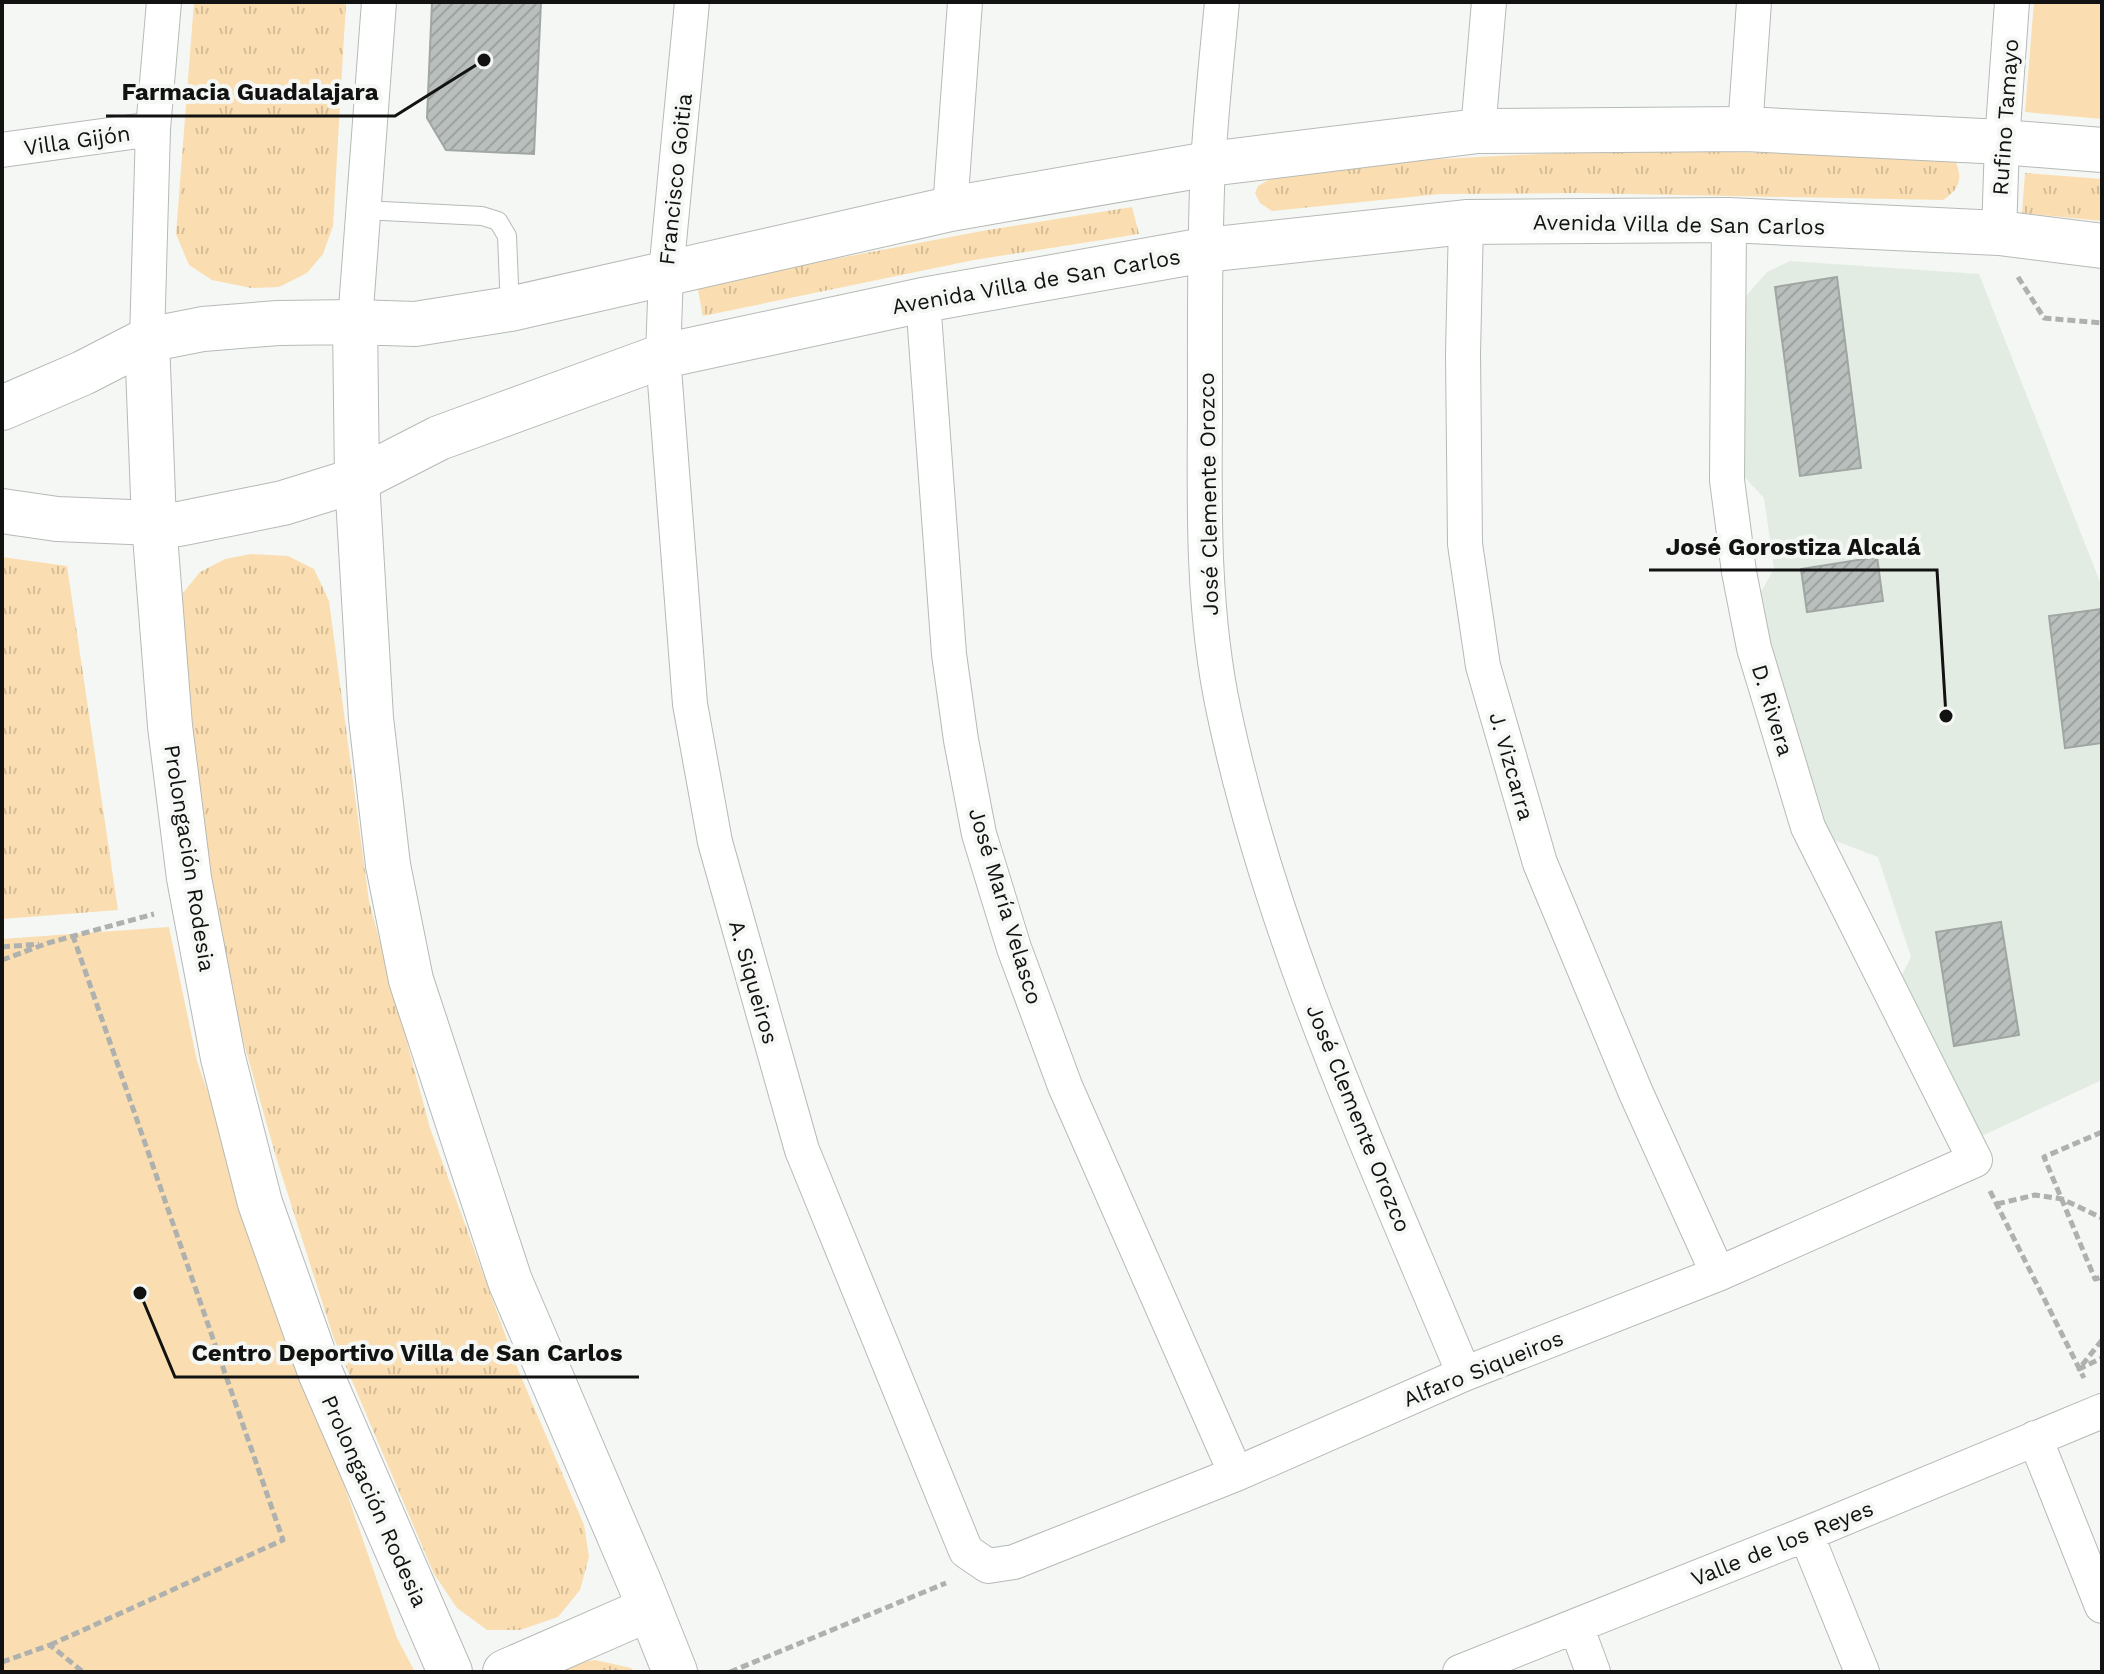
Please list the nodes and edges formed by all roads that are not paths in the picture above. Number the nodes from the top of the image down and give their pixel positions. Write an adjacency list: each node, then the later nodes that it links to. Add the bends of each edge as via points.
1 (164, 2): 9 (street, Prolongación Rodesia)
2 (379, 2): 17 (street)
3 (692, 2): 23 (street, Francisco Goitia)
4 (965, 2): 16 (street)
5 (1222, 2): 15 (street, José Clemente Orozco)
6 (1489, 2): 11 (street)
7 (1754, 2): 10 (street)
8 (2012, 2): 12 (street, Rufino Tamayo)
9 (153, 129): 13 (street, Villa Gijón); 27 (street, Prolongación Rodesia)
10 (1745, 129): 11 (street); 12 (street)
11 (1478, 131): 15 (street)
12 (2002, 142): 14 (street); 20 (street, Rufino Tamayo)
13 (2, 150)
14 (2102, 150)
15 (1209, 164): 16 (street); 22 (street, José Clemente Orozco)
16 (950, 209): 23 (street)
17 (363, 210): 25 (lane, via 498,221 507,236); 26 (street)
18 (1729, 220): 19 (street, Avenida Villa de San Carlos); 20 (street, Avenida Villa de San Carlos); 33 (street, D. Rivera, via 1727,480 1754,648 1808,827)
19 (1466, 222): 22 (street, Avenida Villa de San Carlos); 34 (street, J. Vizcarra, via 1465,544 1483,666 1540,863)
20 (1993, 233): 21 (street, Avenida Villa de San Carlos)
21 (2102, 246)
22 (1205, 250): 24 (street, Avenida Villa de San Carlos); 35 (street, José Clemente Orozco, via 1204,525 1223,711 1261,857 1322,1029)
23 (666, 273): 25 (street); 28 (street, Francisco Goitia)
24 (923, 300): 28 (street, Avenida Villa de San Carlos); 38 (street, José María Velasco, via 949,654 979,834 1065,1086)
25 (510, 309): 26 (street, via 415,324)
26 (355, 322): 27 (street, via 233,325); 30 (street)
27 (147, 340): 29 (street); 32 (street, Prolongación Rodesia)
28 (663, 356): 30 (street, Avenida Villa de San Carlos, via 439,438); 40 (street, A. Siqueiros, via 690,704 715,842 802,1150 966,1551)
29 (2, 408)
30 (357, 480): 32 (street, Avenida Villa de San Carlos, via 283,503 179,524); 42 (street, via 371,718 388,865 411,980 510,1281)
31 (2, 511): 32 (street, Avenida Villa de San Carlos)
32 (154, 523): 44 (street, Prolongación Rodesia, via 170,726 194,903 223,1058 260,1203 320,1372)
33 (1975, 1160): 34 (street, Alfaro Siqueiros)
34 (1718, 1274): 35 (street, Alfaro Siqueiros)
35 (1464, 1374): 38 (street, Alfaro Siqueiros)
36 (2101, 1411): 37 (street, Valle de los Reyes)
37 (2035, 1438): 39 (street, Valle de los Reyes); 41 (street)
38 (1236, 1474): 40 (street, Alfaro Siqueiros, via 1014,1562)
39 (1806, 1534): 43 (street, Valle de los Reyes); 49 (street)
40 (988, 1566)
41 (2102, 1606)
42 (649, 1609): 45 (street); 46 (street)
43 (1576, 1626): 47 (street, Valle de los Reyes); 48 (street)
44 (450, 1672)
45 (505, 1672)
46 (675, 1672)
47 (1460, 1672)
48 (1593, 1672)
49 (1862, 1672)

